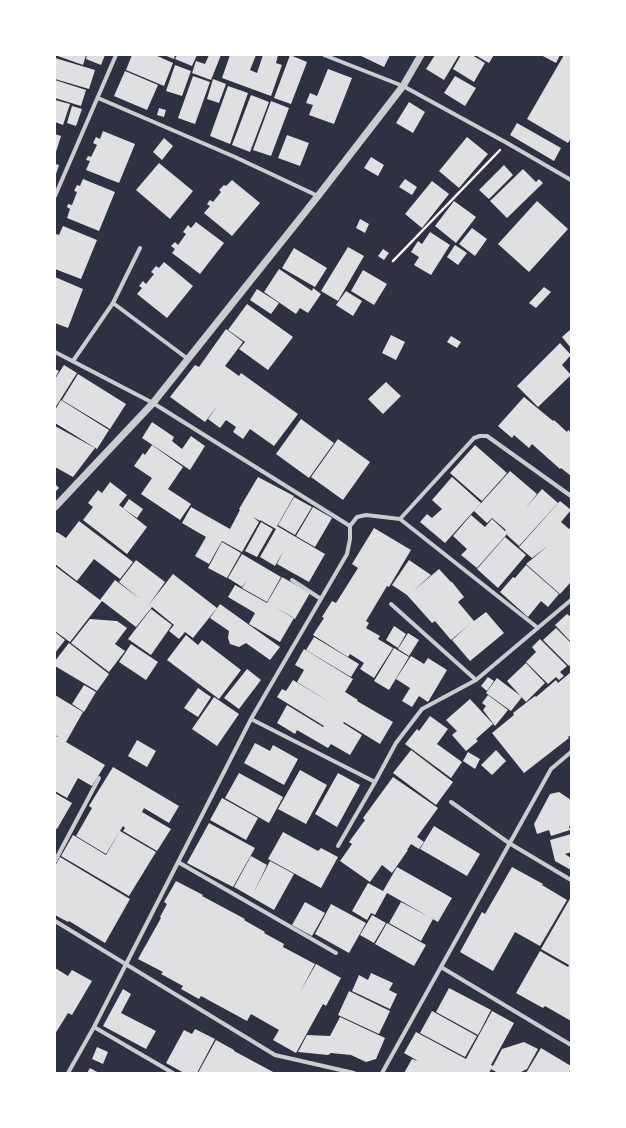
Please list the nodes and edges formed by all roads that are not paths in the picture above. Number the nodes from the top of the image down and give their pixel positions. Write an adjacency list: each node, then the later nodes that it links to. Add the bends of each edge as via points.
1 (116, 55): 5 (street)
2 (324, 55): 4 (street)
3 (421, 55): 4 (street)
4 (403, 86): 6 (street); 8 (street)
5 (98, 98): 7 (street); 8 (street, via 236,156)
6 (571, 180)
7 (55, 196)
8 (318, 196): 12 (street)
9 (140, 248): 10 (street)
10 (114, 303): 12 (street); 13 (street)
11 (55, 352): 13 (street)
12 (188, 359): 14 (street)
13 (73, 361): 14 (street)
14 (153, 403): 16 (street); 18 (street)
15 (571, 496): 17 (street, via 487,436 480,436 474,438)
16 (55, 507)
17 (400, 520): 18 (street, via 366,515 357,517); 23 (street)
18 (350, 526): 20 (street, via 347,554)
19 (292, 580): 20 (street)
20 (321, 599): 25 (street)
21 (571, 600): 23 (street)
22 (391, 604): 24 (street)
23 (538, 628): 24 (street)
24 (476, 680): 28 (street, via 422,709 396,743)
25 (251, 719): 28 (street); 33 (street)
26 (571, 752): 30 (street, via 551,769)
27 (99, 778): 32 (street)
28 (375, 782): 31 (street)
29 (451, 802): 30 (street)
30 (509, 844): 34 (street); 38 (street)
31 (338, 846)
32 (55, 861)
33 (178, 862): 36 (street); 37 (street)
34 (571, 880)
35 (55, 921): 37 (street)
36 (336, 953)
37 (126, 964): 39 (street); 41 (street, via 275,1055)
38 (441, 967): 40 (street); 45 (street)
39 (94, 1027): 42 (street); 43 (street)
40 (571, 1046)
41 (343, 1072): 44 (street)
42 (68, 1073)
43 (173, 1073)
44 (354, 1073)
45 (382, 1073)

